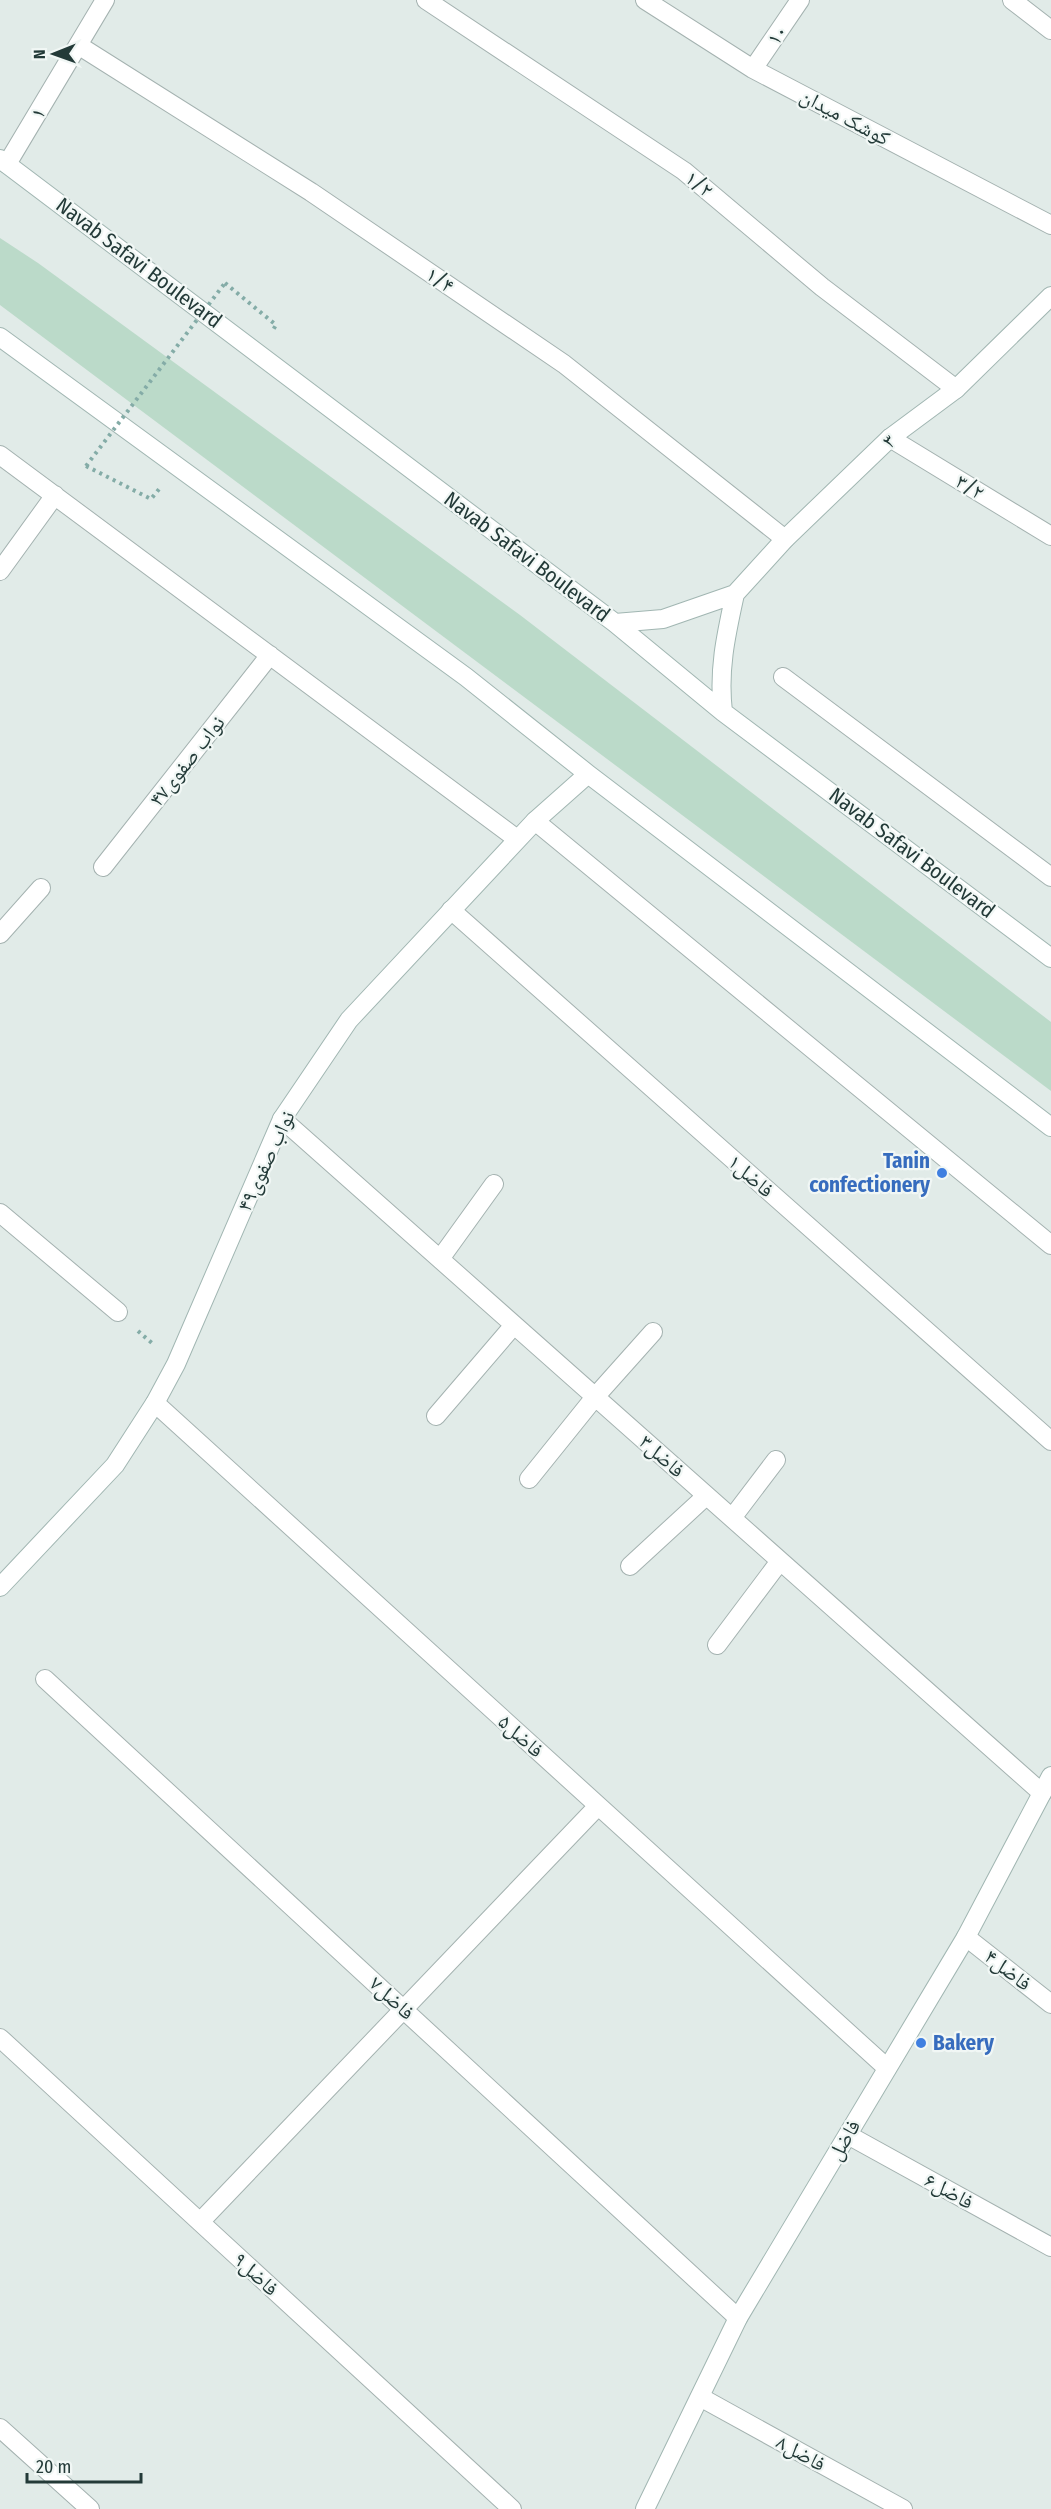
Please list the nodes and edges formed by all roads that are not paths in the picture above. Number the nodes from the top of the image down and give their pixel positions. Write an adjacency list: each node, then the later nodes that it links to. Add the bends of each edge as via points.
1 (105, 0): 7 (street, ۱)
2 (426, 0): 13 (street, ۱/۲, via 684,171 822,287)
3 (645, 0): 8 (street, کوشک میدان)
4 (800, 0): 8 (street, ۱۰)
5 (1012, 0): 6 (street)
6 (1051, 30)
7 (78, 45): 9 (street, ۱); 18 (street, ۱/۴, via 312,192 564,364)
8 (753, 69): 10 (street, کوشک میدان)
9 (4, 162): 21 (street, Navab Safavi Boulevard)
10 (1051, 225)
11 (1051, 296): 13 (street, ۳)
12 (0, 337): 25 (street, via 466,677)
13 (956, 389): 14 (street, ۳)
14 (890, 438): 17 (street, ۳/۲); 18 (street, ۳)
15 (0, 454): 16 (street)
16 (55, 495): 19 (street); 22 (street)
17 (1051, 536)
18 (785, 539): 20 (street, ۳)
19 (0, 571)
20 (735, 594): 21 (street, ۳, via 663,619); 24 (street, via 721,662)
21 (615, 623): 24 (street, Navab Safavi Boulevard)
22 (270, 655): 27 (street); 28 (street, ۴۷نواب صفوی)
23 (783, 677): 29 (street)
24 (723, 712): 33 (street, Navab Safavi Boulevard)
25 (588, 774): 26 (street, ۴۹نواب صفوی); 35 (street)
26 (535, 821): 27 (street, ۴۹نواب صفوی); 38 (street)
27 (517, 839): 31 (street, ۴۹نواب صفوی)
28 (104, 867)
29 (1051, 877)
30 (41, 888): 32 (street)
31 (451, 910): 34 (street, ۴۹نواب صفوی, via 349,1020); 46 (street, ۱فاضل)
32 (0, 934)
33 (1051, 958)
34 (282, 1119): 39 (street, ۳فاضل); 44 (street, ۴۹نواب صفوی, via 176,1364)
35 (1051, 1128)
36 (494, 1184): 39 (street)
37 (0, 1213): 40 (street)
38 (1051, 1245)
39 (440, 1259): 41 (street, ۳فاضل)
40 (118, 1312)
41 (514, 1325): 43 (street, ۳فاضل); 45 (street)
42 (653, 1332): 43 (street)
43 (595, 1396): 48 (street); 49 (street, ۳فاضل)
44 (155, 1403): 53 (street, ۴۹نواب صفوی, via 115,1465); 58 (street, ۵فاضل)
45 (436, 1416)
46 (1051, 1441)
47 (776, 1460): 50 (street)
48 (529, 1479)
49 (706, 1496): 50 (street, ۳فاضل); 52 (street)
50 (732, 1518): 51 (street, ۳فاضل)
51 (780, 1561): 54 (street); 57 (street, ۳فاضل)
52 (630, 1566)
53 (0, 1587)
54 (717, 1645)
55 (45, 1679): 61 (street, ۷فاضل)
56 (1051, 1776): 57 (street, فاضل)
57 (1042, 1794): 59 (street, فاضل)
58 (598, 1806): 61 (street); 63 (street, ۵فاضل)
59 (966, 1937): 60 (street, ۴فاضل); 63 (street, فاضل)
60 (1051, 2004)
61 (404, 2009): 65 (street); 67 (street, ۷فاضل)
62 (0, 2038): 65 (street, ۹فاضل)
63 (887, 2068): 64 (street, فاضل)
64 (848, 2135): 66 (street, ۶فاضل); 67 (street, فاضل)
65 (200, 2222): 71 (street, ۹فاضل)
66 (1051, 2247)
67 (738, 2318): 68 (street, فاضل)
68 (700, 2397): 72 (street, فاضل); 73 (street, ۸فاضل)
69 (0, 2428): 70 (street)
70 (90, 2509)
71 (512, 2509)
72 (645, 2509)
73 (903, 2509)

